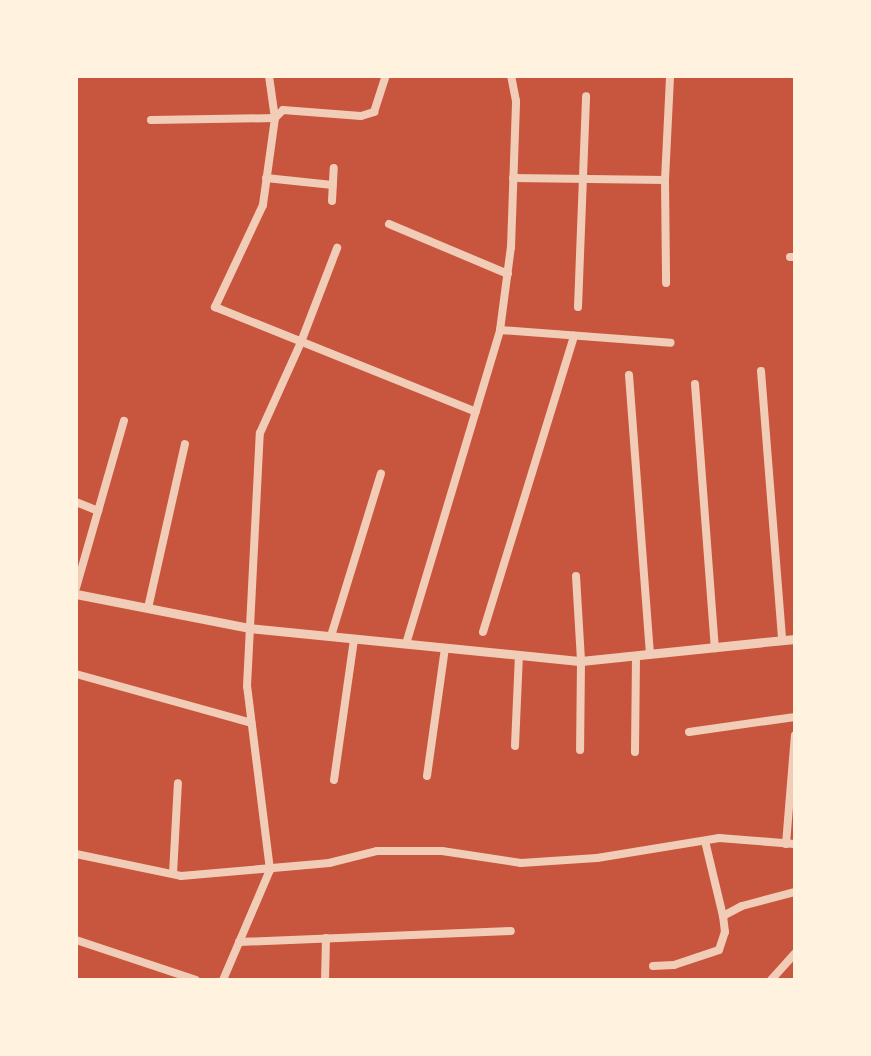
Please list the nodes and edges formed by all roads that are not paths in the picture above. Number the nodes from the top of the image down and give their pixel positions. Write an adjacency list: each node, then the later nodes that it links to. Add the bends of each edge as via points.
1 (269, 76): 6 (street)
2 (386, 76): 6 (street, via 374,112 361,116 283,110)
3 (511, 76): 10 (street, via 516,101)
4 (670, 76): 12 (street)
5 (586, 96): 11 (street)
6 (275, 118): 7 (street); 9 (street)
7 (151, 120)
8 (334, 168): 13 (street)
9 (266, 178): 13 (street); 22 (street, via 263,205 215,307)
10 (513, 178): 11 (street); 17 (street)
11 (583, 179): 12 (street); 19 (street)
12 (665, 180): 18 (street)
13 (333, 185): 14 (street)
14 (332, 201)
15 (389, 224): 17 (street)
16 (337, 248): 22 (street)
17 (508, 274): 20 (street)
18 (666, 283)
19 (578, 307)
20 (500, 330): 21 (street); 27 (street)
21 (574, 336): 23 (street); 38 (street)
22 (301, 342): 27 (street); 37 (street, via 260,433)
23 (671, 343)
24 (761, 371): 42 (street)
25 (629, 375): 46 (street)
26 (695, 384): 45 (street)
27 (476, 412): 43 (street)
28 (124, 421): 32 (street)
29 (185, 444): 36 (street)
30 (381, 473): 39 (street)
31 (76, 502): 32 (street)
32 (98, 511): 34 (street)
33 (576, 576): 49 (street)
34 (76, 588)
35 (76, 594): 36 (street)
36 (148, 608): 37 (street)
37 (249, 628): 39 (street); 52 (street)
38 (483, 632)
39 (331, 636): 40 (street)
40 (354, 639): 43 (street); 59 (street)
41 (795, 639): 42 (street)
42 (782, 640): 45 (street)
43 (406, 644): 44 (street)
44 (445, 648): 47 (street); 58 (street)
45 (715, 648): 46 (street)
46 (650, 654): 48 (street)
47 (519, 656): 49 (street); 55 (street)
48 (636, 656): 49 (street); 57 (street)
49 (581, 661): 56 (street)
50 (76, 674): 52 (street)
51 (795, 717): 53 (street)
52 (251, 723): 64 (street)
53 (689, 732)
54 (795, 735): 62 (street)
55 (515, 746)
56 (580, 750)
57 (635, 752)
58 (427, 776)
59 (334, 780)
60 (178, 783): 65 (street)
61 (705, 841): 62 (street); 64 (street, via 597,858 521,863 442,851 377,851); 67 (street)
62 (791, 844)
63 (76, 854): 65 (street)
64 (270, 870): 65 (street); 71 (street)
65 (173, 874)
66 (795, 892): 67 (street)
67 (723, 916): 73 (street, via 719,950)
68 (511, 931): 69 (street)
69 (326, 938): 71 (street); 76 (street)
70 (76, 940): 74 (street)
71 (239, 942): 75 (street)
72 (795, 953): 77 (street)
73 (653, 966)
74 (196, 980)
75 (223, 980)
76 (325, 980)
77 (771, 980)

